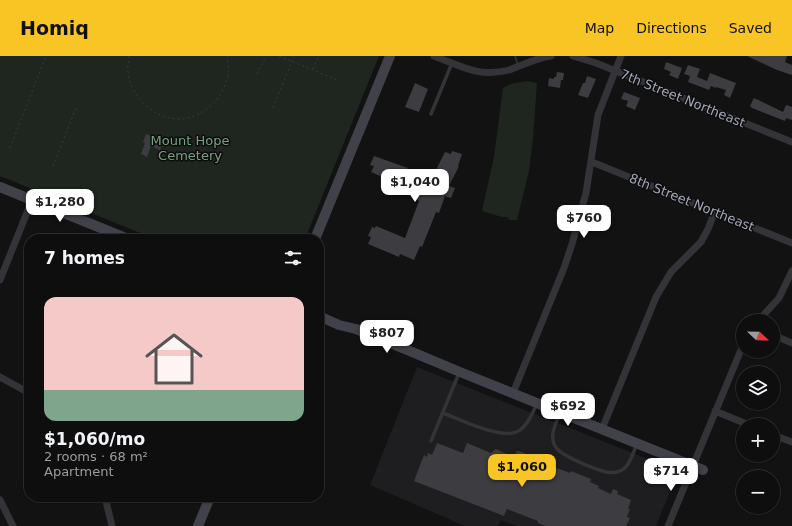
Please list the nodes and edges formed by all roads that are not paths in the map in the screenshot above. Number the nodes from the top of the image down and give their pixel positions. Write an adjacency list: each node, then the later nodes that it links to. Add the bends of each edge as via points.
1 (390, 56): 15 (street)
2 (434, 56): 6 (street)
3 (551, 56): 6 (street, via 509,70 494,72 474,71)
4 (573, 56): 7 (street, 7th Street Northeast)
5 (621, 56): 7 (street)
6 (452, 63): 8 (lane)
7 (615, 71): 9 (street, 7th Street Northeast); 10 (street, via 598,116)
8 (431, 114)
9 (792, 142)
10 (592, 162): 13 (street, 8th Street Northeast); 29 (street, via 571,249)
11 (0, 187): 12 (street)
12 (32, 200): 14 (street); 18 (street)
13 (716, 211): 16 (street, 8th Street Northeast); 35 (street, via 700,242 671,272 659,291)
14 (116, 234)
15 (319, 234)
16 (792, 243)
17 (792, 271): 19 (street, via 779,298)
18 (0, 280)
19 (764, 314)
20 (324, 318): 22 (street)
21 (324, 324): 22 (street)
22 (339, 325): 26 (street, via 356,329)
23 (780, 338): 24 (street)
24 (792, 342)
25 (737, 358): 31 (street)
26 (460, 372): 29 (street); 33 (lane)
27 (0, 377): 28 (street)
28 (24, 390)
29 (513, 393): 30 (street)
30 (537, 403): 32 (street); 33 (lane, via 528,422 519,432 506,434 486,430)
31 (715, 411): 34 (street); 40 (street)
32 (561, 412): 35 (street); 39 (lane, via 552,437 558,451 565,456 607,472 615,472 626,467)
33 (443, 413): 37 (lane)
34 (736, 419)
35 (602, 429): 39 (street)
36 (780, 438): 38 (street)
37 (432, 441)
38 (792, 442)
39 (637, 443): 40 (street)
40 (693, 465): 41 (street); 48 (street)
41 (704, 470)
42 (0, 500): 45 (street)
43 (106, 502): 46 (street)
44 (208, 502): 47 (street)
45 (12, 526)
46 (112, 526)
47 (198, 526)
48 (668, 526)

